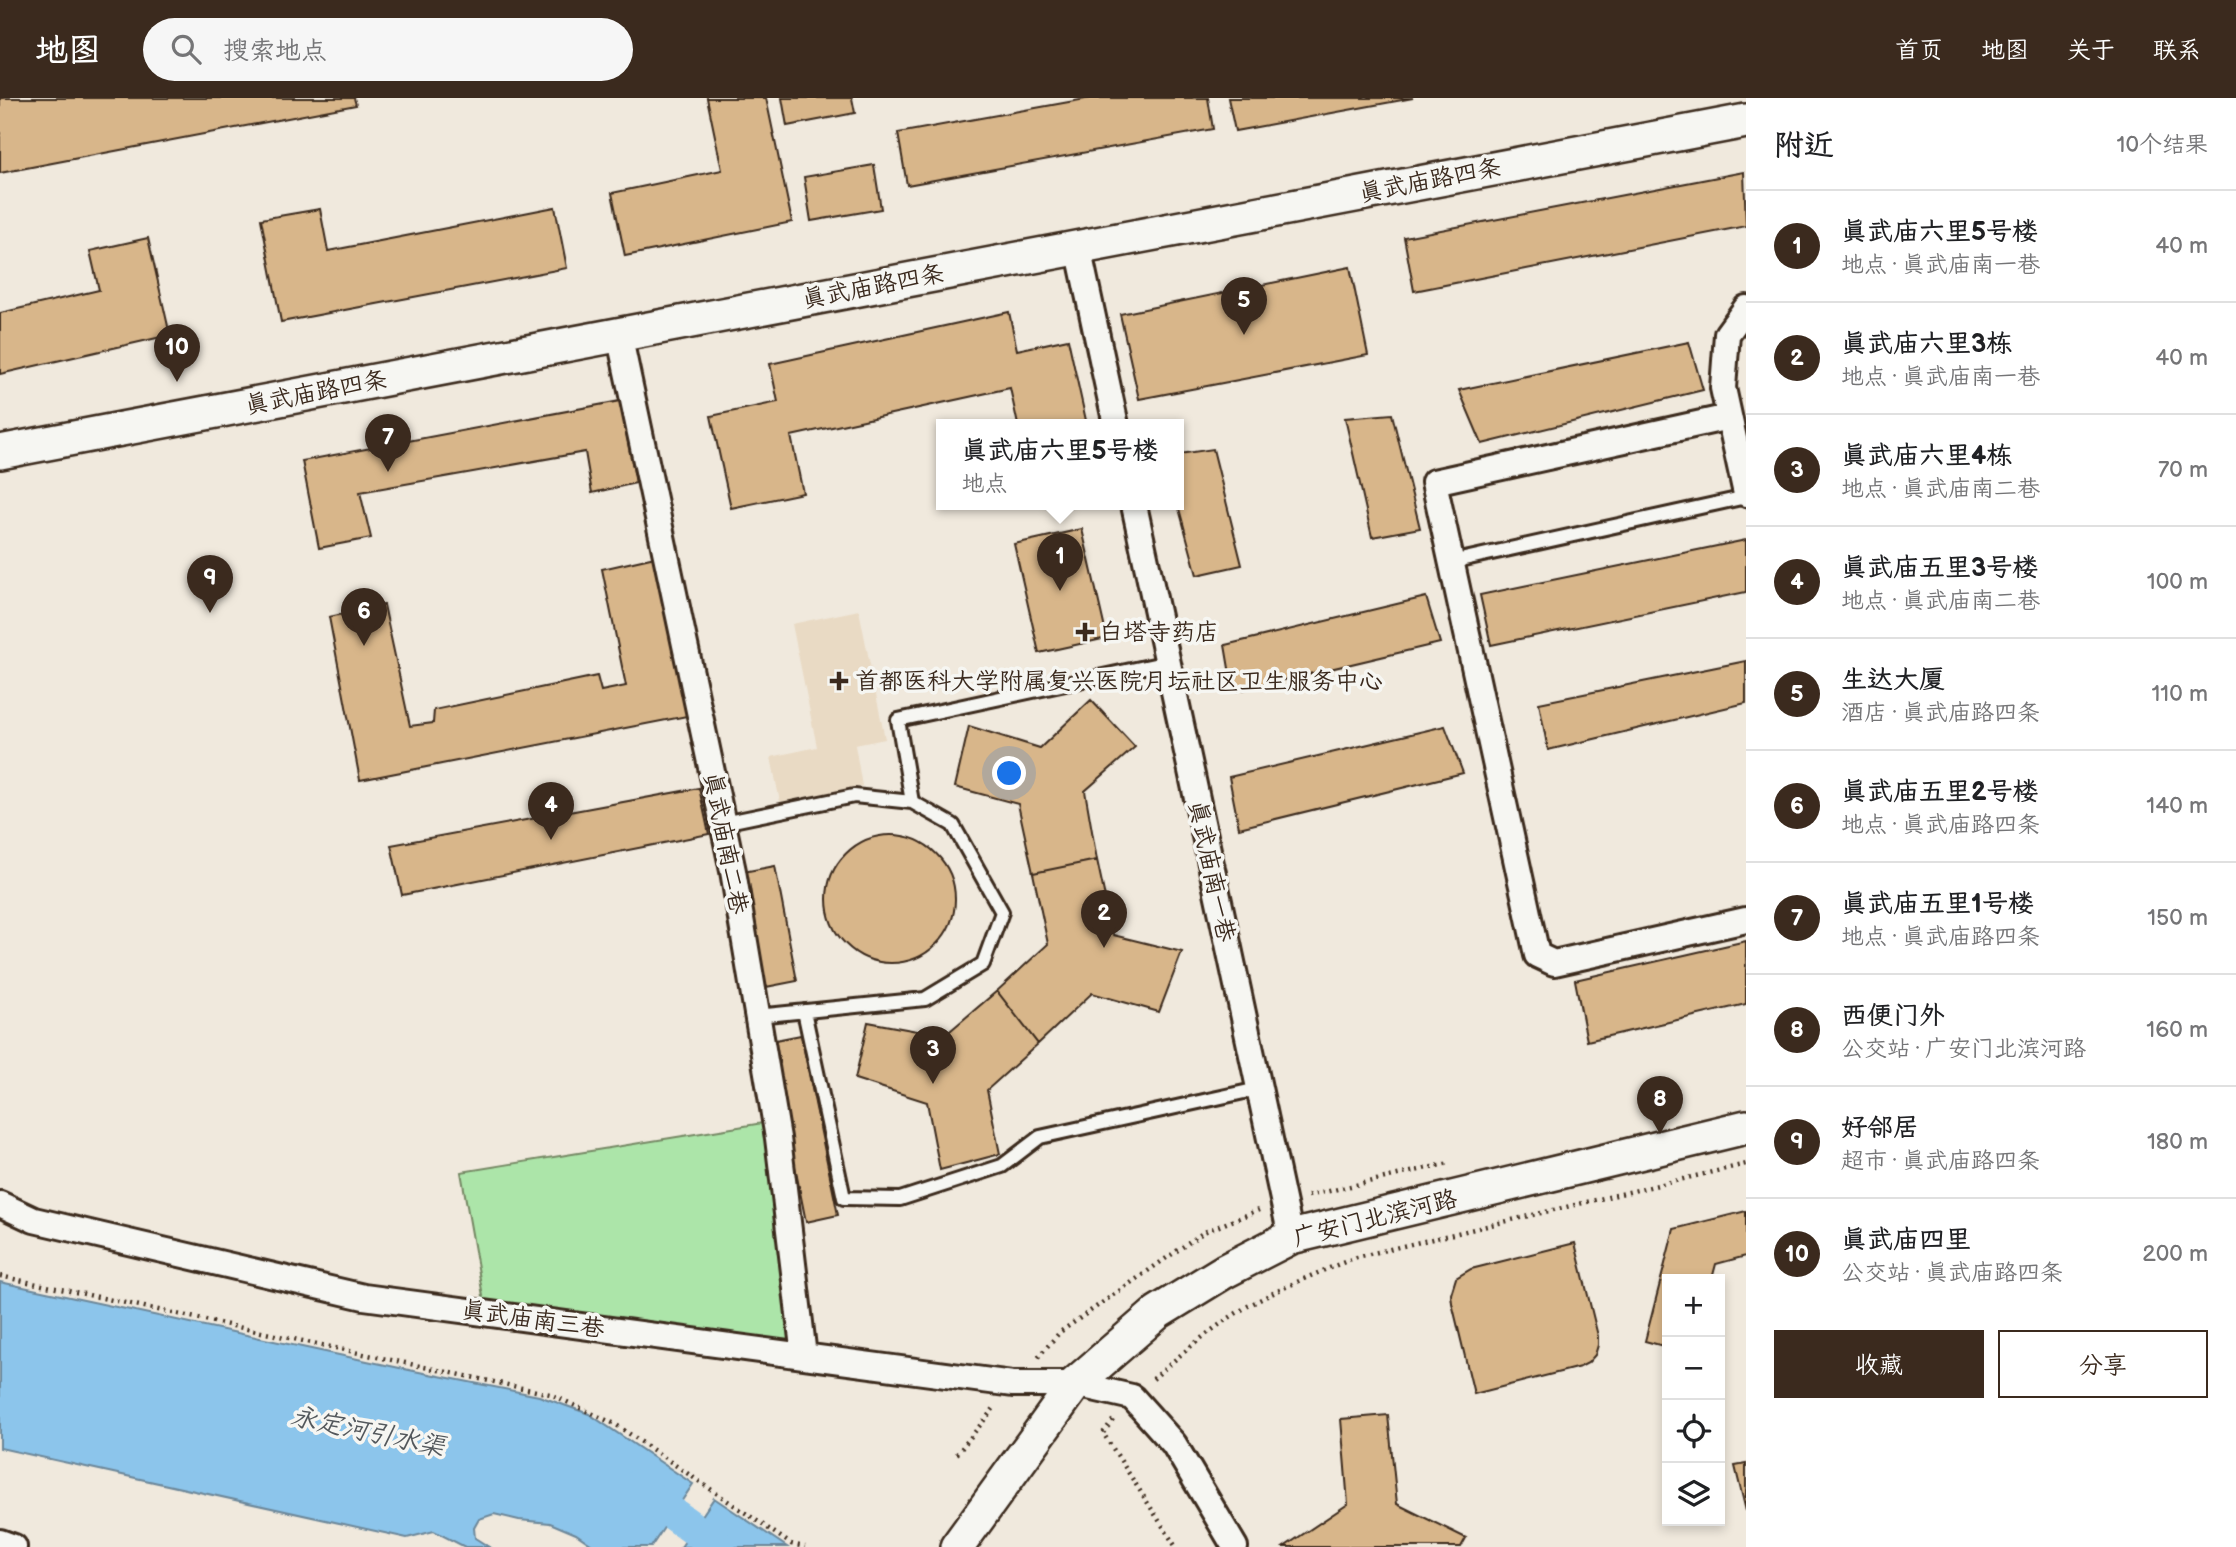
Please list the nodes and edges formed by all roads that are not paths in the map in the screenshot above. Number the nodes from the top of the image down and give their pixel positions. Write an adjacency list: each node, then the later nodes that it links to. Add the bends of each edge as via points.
1 (1738, 126): 2 (street, 真武庙路四条)
2 (1078, 247): 4 (street, 真武庙路四条); 6 (street)
3 (1746, 308): 5 (street, via 1727,334 1723,388)
4 (619, 334): 7 (street, 真武庙路四条); 13 (street, 真武庙南二巷)
5 (1729, 417): 8 (street); 10 (street, via 1434,482)
6 (1115, 419)
7 (0, 452)
8 (1746, 496): 10 (lane)
9 (1135, 510): 11 (street, 真武庙南一巷)
10 (1451, 562): 14 (street, via 1537,954 1555,963)
11 (1168, 662): 12 (lane, via 898,719); 17 (street, 真武庙南一巷)
12 (912, 802): 13 (lane, via 854,796); 15 (lane, via 953,825 1002,912 983,964 925,999)
13 (723, 823): 16 (street, 真武庙南二巷)
14 (1746, 920)
15 (804, 1011): 16 (lane); 17 (lane, via 844,1198 900,1199 1002,1166 1040,1137)
16 (757, 1016): 21 (street, 真武庙南二巷, via 778,1138)
17 (1258, 1089): 20 (street, 真武庙南一巷)
18 (1746, 1127): 20 (street, 广安门北滨河路)
19 (0, 1204): 21 (street, 真武庙南三巷, via 34,1220 363,1297)
20 (1290, 1237): 22 (street, 广安门北滨河路, via 1158,1312)
21 (804, 1356): 22 (street, 真武庙南三巷, via 1013,1384)
22 (1075, 1384): 25 (street, 广安门北滨河路); 26 (street, 真武庙南三巷, via 1132,1397 1174,1444)
23 (0, 1542): 24 (street)
24 (13, 1547)
25 (957, 1547)
26 (1234, 1547)

